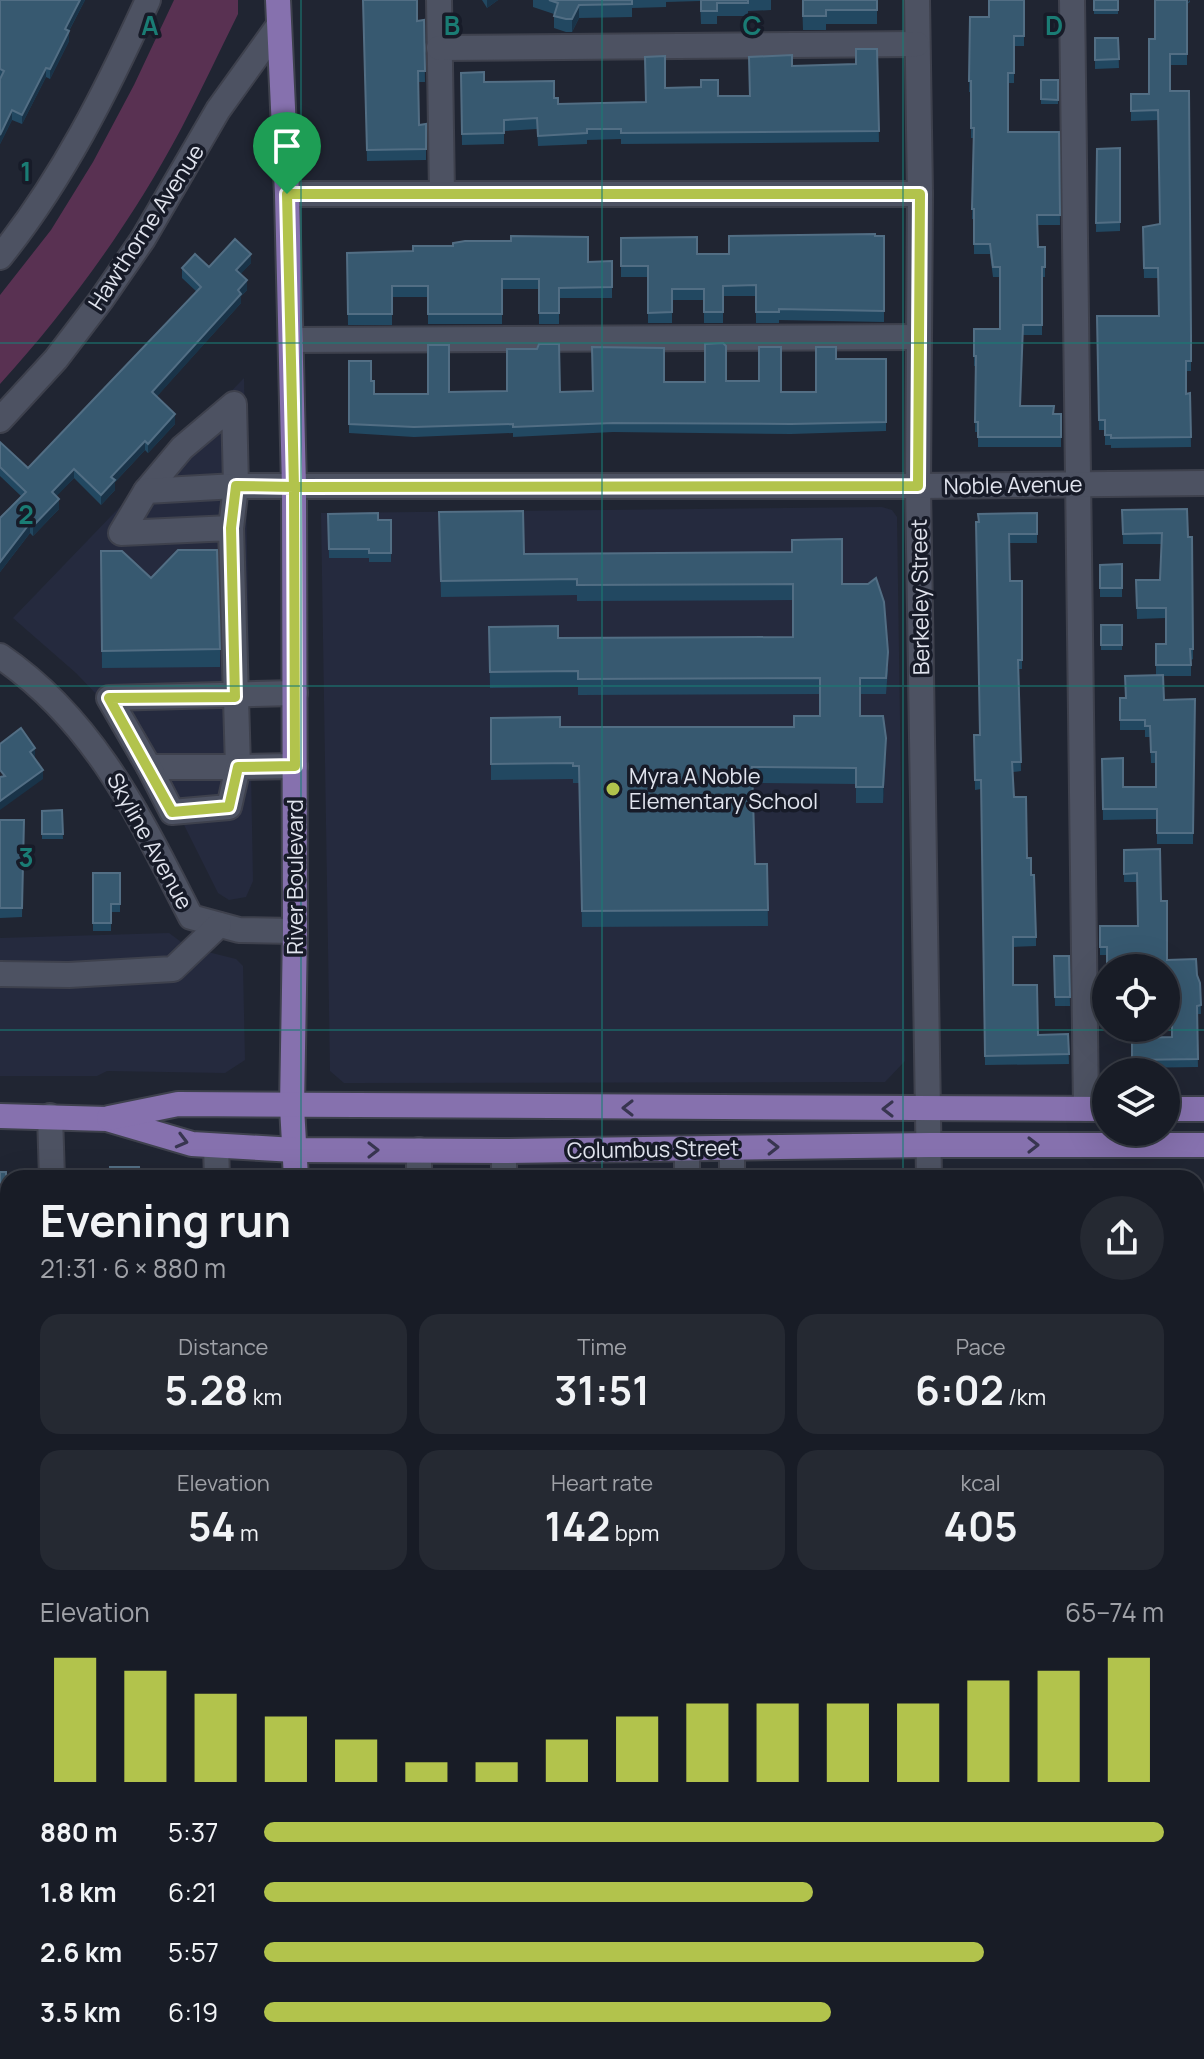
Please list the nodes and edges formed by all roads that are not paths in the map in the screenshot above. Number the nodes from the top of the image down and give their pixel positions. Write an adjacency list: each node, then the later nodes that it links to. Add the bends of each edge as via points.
1 (148, 0): 12 (street, via 80,137)
2 (278, 0): 6 (main road, River Boulevard)
3 (439, 0): 8 (street)
4 (917, 0): 7 (street, Berkeley Street)
5 (1072, 0): 17 (street)
6 (279, 25): 9 (main road, River Boulevard); 15 (street, Hawthorne Avenue, via 218,110 101,300)
7 (917, 44): 8 (street); 11 (street, Berkeley Street)
8 (439, 48): 10 (street)
9 (287, 194): 10 (street); 14 (main road, River Boulevard)
10 (442, 194): 11 (street)
11 (920, 194): 13 (street, Berkeley Street)
12 (0, 257)
13 (919, 337): 14 (street); 19 (street, Berkeley Street)
14 (291, 340): 20 (main road, River Boulevard)
15 (0, 420)
16 (1204, 483): 17 (street, Noble Avenue)
17 (1080, 485): 19 (street, Noble Avenue); 32 (street)
18 (236, 486): 20 (street, Noble Avenue); 21 (street, Noble Avenue); 21 (street, via 234,404 182,448); 22 (street)
19 (918, 486): 20 (street, Noble Avenue); 34 (street, Berkeley Street)
20 (294, 487): 24 (main road, River Boulevard)
21 (146, 491): 22 (street, via 121,533)
22 (231, 528): 25 (street)
23 (1, 660): 29 (street, Skyline Avenue, via 81,730 131,802 191,917)
24 (295, 693): 25 (street); 26 (main road, River Boulevard)
25 (235, 697): 27 (street, via 109,698); 28 (street)
26 (295, 766): 28 (street); 30 (main road, River Boulevard)
27 (149, 767): 28 (street); 28 (street, via 172,812 229,807)
28 (238, 767)
29 (219, 925): 30 (street, Skyline Avenue); 31 (street, via 173,969)
30 (295, 931): 33 (main road, River Boulevard)
31 (0, 974)
32 (1095, 1058)
33 (292, 1107): 34 (main road, Columbus Street, one-way to 33); 40 (main road, Columbus Street, via 178,1104); 46 (main road, River Boulevard)
34 (928, 1109): 35 (main road, Columbus Street); 41 (street, Berkeley Street)
35 (1092, 1109)
36 (1180, 1109): 37 (main road)
37 (1204, 1109)
38 (0, 1116): 39 (main road, Columbus Street)
39 (50, 1116): 40 (main road, Columbus Street); 49 (street)
40 (107, 1119): 43 (main road, Columbus Street, one-way to 43)
41 (929, 1145): 42 (main road, Columbus Street, one-way to 42); 44 (main road, Columbus Street, one-way to 41); 56 (street, Berkeley Street)
42 (1204, 1145)
43 (216, 1146): 46 (main road, Columbus Street); 50 (street)
44 (732, 1148): 45 (main road, Columbus Street); 55 (street)
45 (687, 1149): 48 (main road, Columbus Street); 54 (street)
46 (295, 1150): 47 (main road, Columbus Street, one-way to 47); 51 (main road, River Boulevard)
47 (419, 1150): 48 (main road, Columbus Street); 52 (street)
48 (504, 1151): 53 (street)
49 (52, 1170)
50 (217, 1170)
51 (296, 1170)
52 (419, 1170)
53 (504, 1170)
54 (687, 1170)
55 (732, 1170)
56 (929, 1170)

